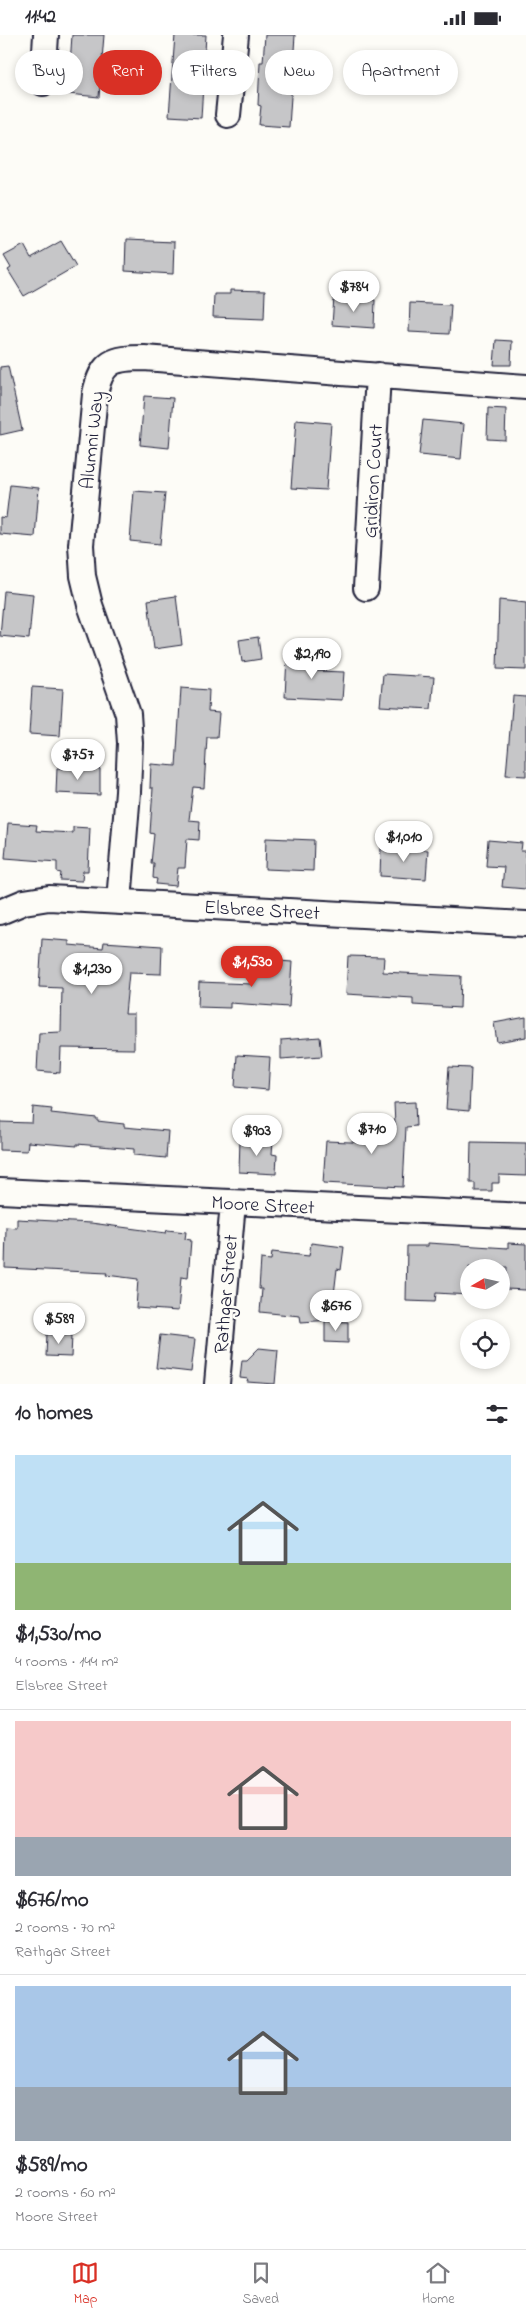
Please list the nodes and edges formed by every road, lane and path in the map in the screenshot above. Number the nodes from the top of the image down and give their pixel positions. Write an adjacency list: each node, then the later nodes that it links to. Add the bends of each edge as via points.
1 (46, 35): 3 (street)
2 (236, 35): 4 (street)
3 (45, 50)
4 (228, 115)
5 (378, 375): 6 (street, Alumni Way); 7 (street, Gridiron Court); 8 (street, Alumni Way, via 136,358 109,363 98,379 81,545 83,576 90,605 128,713 128,792)
6 (526, 387)
7 (366, 588)
8 (119, 901): 9 (street, Elsbree Street, via 34,899); 10 (street, Elsbree Street)
9 (0, 912)
10 (526, 924)
11 (0, 1191): 12 (street, Moore Street)
12 (233, 1203): 13 (street, Moore Street); 14 (street, Rathgar Street)
13 (526, 1216)
14 (218, 1384)

